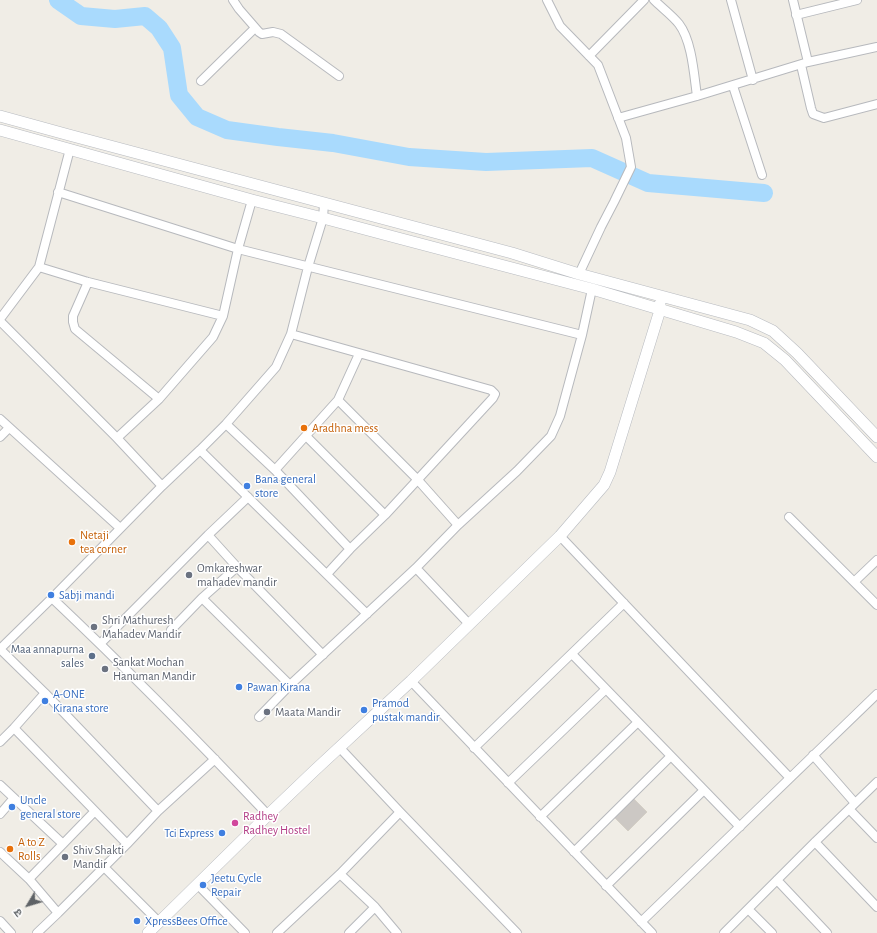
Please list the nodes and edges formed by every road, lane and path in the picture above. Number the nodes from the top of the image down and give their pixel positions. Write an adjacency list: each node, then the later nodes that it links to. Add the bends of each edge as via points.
1 (233, 0): 9 (street)
2 (547, 0): 11 (street, via 560,26)
3 (644, 0): 11 (street)
4 (654, 0): 17 (street, via 679,23 689,43)
5 (731, 0): 14 (street)
6 (793, 0): 8 (street)
7 (857, 0): 8 (street)
8 (796, 15): 12 (street)
9 (255, 28): 13 (street, via 262,34 281,34); 15 (street)
10 (877, 47): 12 (street)
11 (589, 56): 20 (street, via 598,65)
12 (805, 64): 14 (street); 18 (street, via 813,114 824,118)
13 (340, 76)
14 (753, 80): 16 (street)
15 (201, 81)
16 (733, 86): 17 (street); 23 (street)
17 (697, 96): 20 (street)
18 (877, 104)
19 (0, 116): 26 (street)
20 (618, 118): 31 (street, via 626,138 631,167)
21 (0, 130): 22 (street)
22 (70, 149): 24 (street); 25 (street)
23 (762, 175)
24 (58, 192): 28 (street); 29 (street)
25 (252, 200): 27 (street); 28 (street)
26 (324, 204): 27 (street); 31 (street, via 512,253)
27 (323, 218): 30 (street); 33 (street)
28 (238, 249): 30 (street); 36 (street)
29 (39, 267): 32 (street); 37 (street)
30 (308, 267): 38 (street); 39 (street)
31 (579, 274): 34 (street)
32 (88, 282): 36 (street); 41 (street, via 73,316 75,329)
33 (592, 289): 35 (street); 39 (street)
34 (661, 295): 35 (street); 48 (street, via 750,320 773,331)
35 (660, 310): 51 (street, via 736,332 764,343 786,360); 61 (street, via 610,472 604,485)
36 (223, 316): 41 (street, via 213,336)
37 (0, 320): 49 (street)
38 (291, 334): 40 (street); 44 (street, via 276,368)
39 (582, 336): 58 (street, via 560,416 551,436 518,471)
40 (358, 354): 42 (street); 53 (street, via 491,390 495,394)
41 (160, 399): 49 (street)
42 (338, 400): 46 (street); 53 (street)
43 (0, 419): 45 (street)
44 (226, 424): 50 (street); 52 (street)
45 (9, 428): 47 (street); 59 (street)
46 (306, 436): 52 (street); 56 (street)
47 (0, 437)
48 (877, 437)
49 (117, 438): 54 (street)
50 (200, 450): 54 (street); 55 (street)
51 (877, 458)
52 (275, 470): 62 (street)
53 (417, 479): 56 (street); 58 (street)
54 (162, 486): 59 (street)
55 (248, 497): 60 (street); 66 (street)
56 (385, 515): 62 (street)
57 (789, 517): 67 (street)
58 (458, 525): 65 (street)
59 (120, 528): 68 (street)
60 (208, 535): 64 (street); 75 (street)
61 (560, 536): 70 (street); 73 (street)
62 (350, 549): 66 (street)
63 (877, 560): 67 (street)
64 (237, 567): 69 (street); 78 (street)
65 (416, 568): 72 (street); 73 (street)
66 (327, 574): 72 (street)
67 (854, 582): 71 (street)
68 (52, 598): 75 (street); 76 (street)
69 (202, 598): 74 (street); 80 (street)
70 (624, 604): 77 (street); 93 (street)
71 (877, 605)
72 (367, 614): 78 (street)
73 (469, 624): 79 (street)
74 (171, 630)
75 (100, 644): 92 (street)
76 (0, 649): 82 (street)
77 (572, 654): 81 (street); 89 (street)
78 (323, 655): 80 (street)
79 (411, 681): 88 (street); 89 (street)
80 (290, 685): 84 (street)
81 (606, 689): 85 (street); 95 (street)
82 (45, 693): 86 (street); 102 (street)
83 (877, 694): 90 (street)
84 (258, 717)
85 (638, 722): 91 (street); 106 (street)
86 (14, 728): 87 (street); 101 (street)
87 (0, 742)
88 (340, 747): 103 (street); 105 (street)
89 (474, 748): 95 (street)
90 (813, 755): 93 (street); 99 (street)
91 (671, 756): 97 (street); 113 (street)
92 (215, 759): 102 (street); 105 (street)
93 (790, 778): 107 (street)
94 (877, 782): 99 (street)
95 (508, 783): 106 (street)
96 (0, 785): 98 (street)
97 (704, 790): 107 (street); 119 (street)
98 (14, 798): 104 (street); 110 (street)
99 (856, 803): 100 (street)
100 (850, 810): 108 (street); 109 (street)
101 (94, 811): 110 (street); 111 (street)
102 (158, 811): 111 (street)
103 (400, 812): 115 (street); 134 (street)
104 (0, 814)
105 (268, 815): 118 (street)
106 (540, 816): 113 (street)
107 (740, 827): 126 (street)
108 (877, 838)
109 (815, 842): 117 (street); 121 (street)
110 (63, 844): 116 (street)
111 (127, 844): 114 (street)
112 (0, 852): 116 (street)
113 (574, 852): 119 (street)
114 (104, 867): 123 (street); 125 (street)
115 (340, 874): 120 (street); 131 (street)
116 (28, 879): 123 (street)
117 (777, 880): 122 (street); 138 (street)
118 (197, 884): 125 (street); 130 (street)
119 (606, 886): 126 (street)
120 (375, 907): 132 (street); 133 (street)
121 (877, 907)
122 (748, 909): 136 (street); 137 (street)
123 (58, 913): 128 (street)
124 (0, 922): 127 (street)
125 (159, 922): 129 (street)
126 (641, 922): 135 (street)
127 (11, 933)
128 (37, 933)
129 (148, 933)
130 (245, 933)
131 (277, 933)
132 (349, 933)
133 (398, 933)
134 (517, 933)
135 (652, 933)
136 (724, 933)
137 (772, 933)
138 (827, 933)

